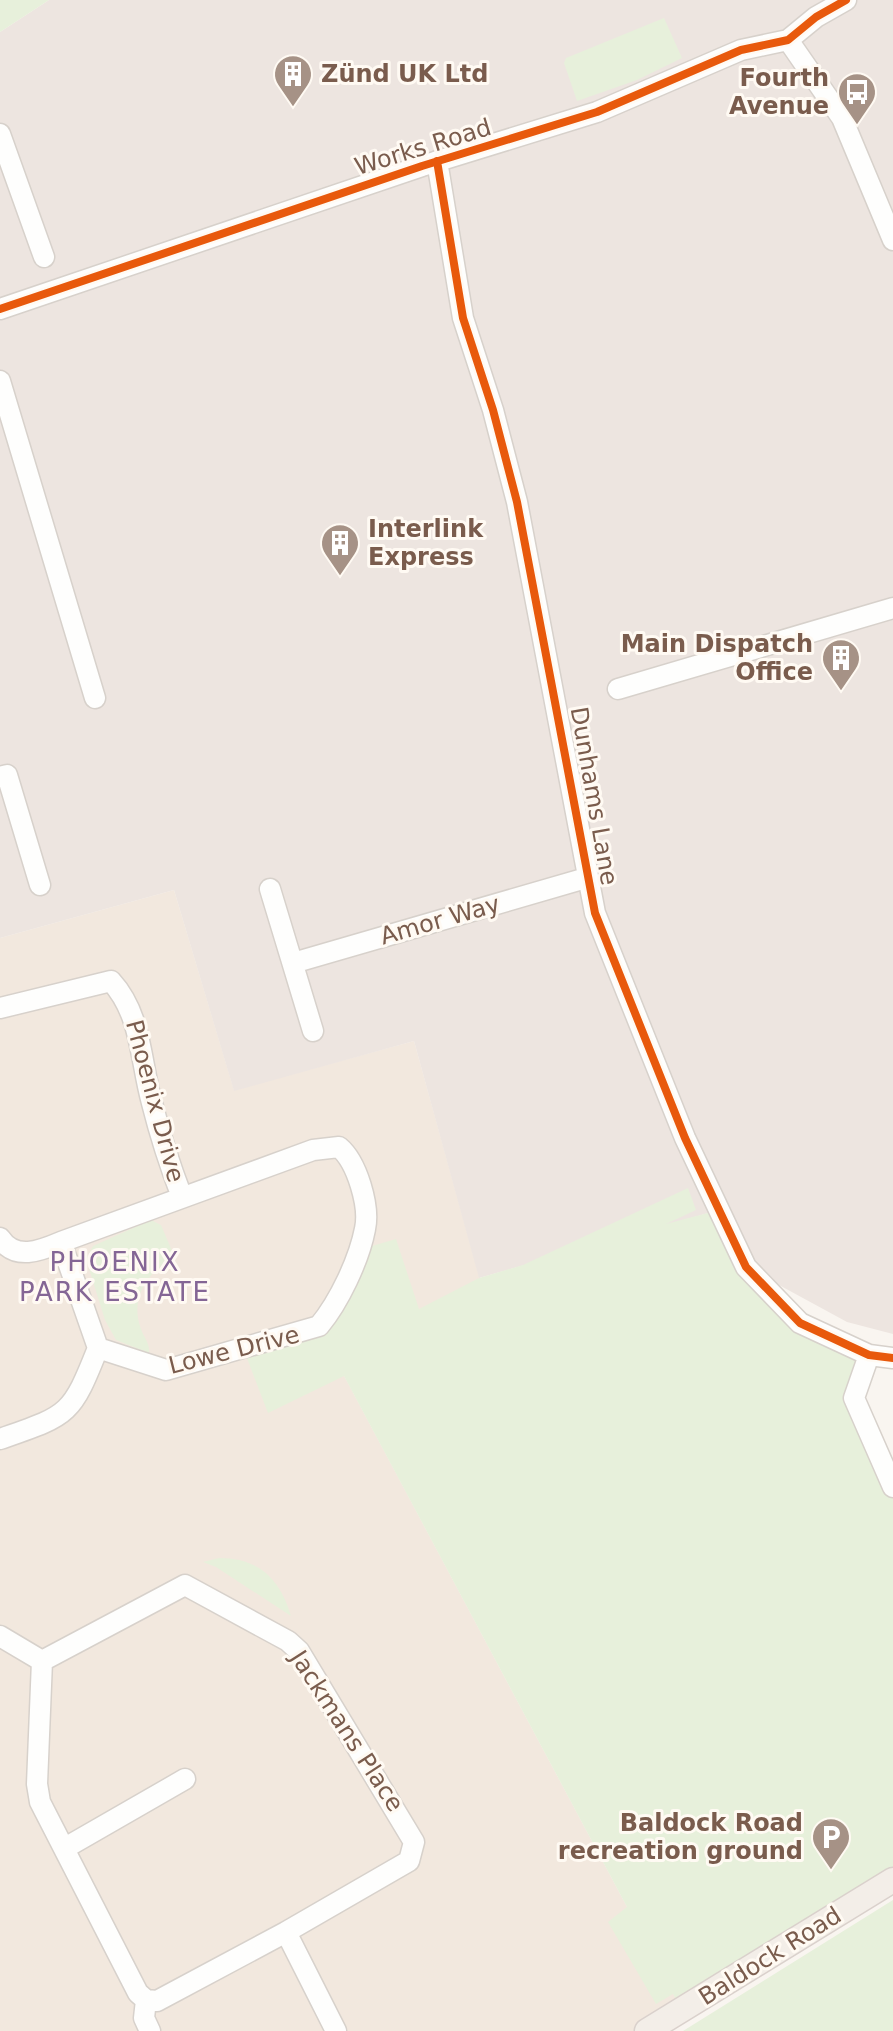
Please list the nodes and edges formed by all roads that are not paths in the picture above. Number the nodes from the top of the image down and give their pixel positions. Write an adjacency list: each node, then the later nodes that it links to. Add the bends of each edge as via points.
1 (846, 0): 2 (street, Works Road)
2 (788, 40): 4 (street, Works Road, via 741,50 582,118); 5 (street, via 842,118)
3 (2, 146): 6 (street)
4 (437, 161): 7 (street, Works Road); 13 (street, Dunhams Lane, via 463,318 517,502 573,782)
5 (893, 240)
6 (44, 257)
7 (0, 309)
8 (0, 381): 11 (street)
9 (893, 608): 10 (street)
10 (618, 689)
11 (95, 698)
12 (0, 777): 14 (street, via 7,775)
13 (586, 878): 16 (street, Amor Way); 23 (street, Dunhams Lane, via 637,1023 746,1267 800,1323)
14 (40, 885)
15 (270, 889): 16 (street)
16 (293, 963): 18 (street)
17 (0, 1008): 19 (street, Phoenix Drive, via 111,981 134,1018 151,1101)
18 (313, 1031)
19 (182, 1197): 21 (street); 22 (street, Lowe Drive, via 298,1154 339,1147 354,1167 366,1226 331,1310 319,1326 166,1370)
20 (0, 1238): 21 (street, via 10,1249 26,1253)
21 (61, 1242): 22 (street)
22 (98, 1348): 25 (street, via 68,1411)
23 (869, 1355): 24 (street, Dunhams Lane); 26 (street, via 854,1398)
24 (893, 1358)
25 (0, 1439)
26 (893, 1487)
27 (0, 1636): 28 (street)
28 (42, 1661): 30 (street, via 38,1795); 32 (street, Jackmans Place, via 185,1585 299,1651 413,1835 414,1848 409,1861)
29 (185, 1779): 30 (street)
30 (65, 1848): 33 (street)
31 (893, 1880): 36 (main road, Baldock Road)
32 (286, 1932): 33 (street, Jackmans Place, via 157,2001); 35 (street)
33 (146, 2000): 34 (street, via 144,2018)
34 (150, 2031)
35 (336, 2031)
36 (647, 2031)

